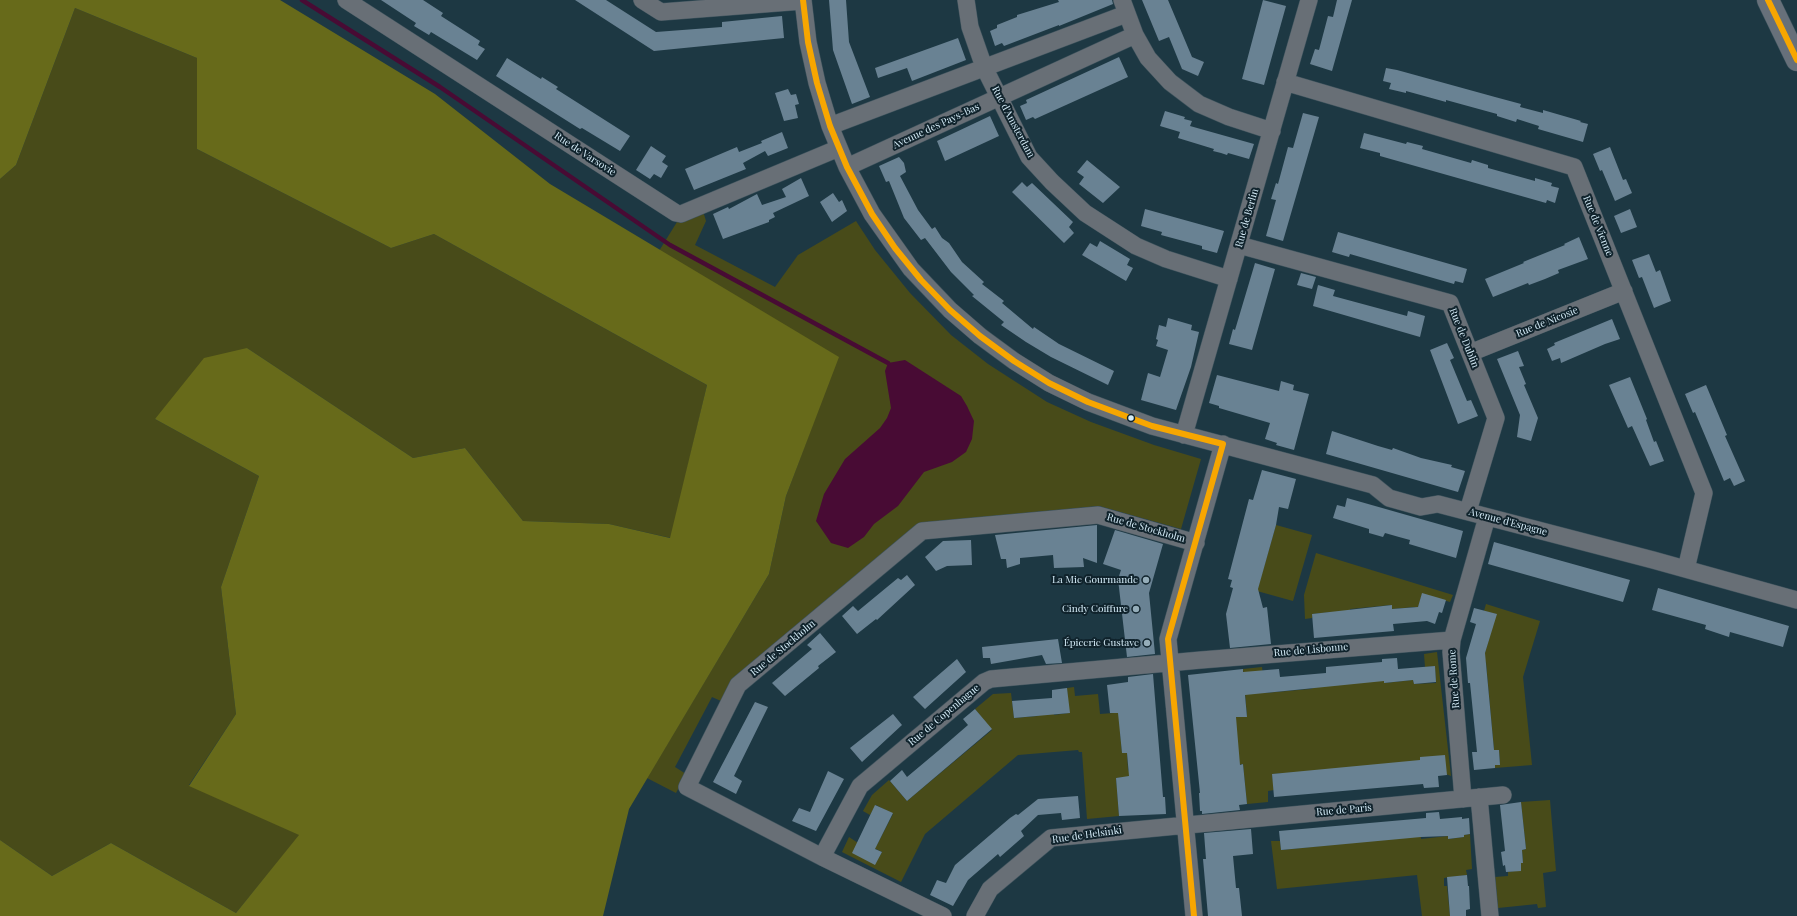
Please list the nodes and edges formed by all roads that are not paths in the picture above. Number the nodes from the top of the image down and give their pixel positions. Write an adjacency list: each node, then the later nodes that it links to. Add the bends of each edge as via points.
1 (346, 0): 15 (street, Rue de Varsovie, via 681,214)
2 (642, 0): 6 (street, via 662,12)
3 (966, 0): 10 (street, Rue d'Amsterdam, via 970,27)
4 (1309, 0): 11 (street, Rue de Berlin)
5 (1768, 0): 9 (main road)
6 (803, 1): 13 (street, Avenue d'Espagne, via 808,42)
7 (1124, 7): 8 (street); 10 (street)
8 (1135, 35): 12 (street, Avenue des Pays-Bas); 14 (street, via 1148,58 1170,82 1199,104)
9 (1797, 60)
10 (984, 67): 12 (street, Rue d'Amsterdam); 13 (street)
11 (1285, 82): 14 (street, Rue de Berlin); 19 (street, Rue de Vienne, via 1574,167)
12 (1000, 97): 16 (street, Avenue des Pays-Bas); 18 (street, Rue d'Amsterdam, via 1029,157 1085,213 1136,246 1166,259)
13 (830, 126): 15 (street, Avenue d'Espagne)
14 (1272, 131): 17 (street, Rue de Berlin)
15 (839, 148): 16 (street, Avenue d'Espagne)
16 (847, 167): 21 (street, Avenue d'Espagne, via 872,214 911,269 950,310 980,336 1049,383 1152,426)
17 (1239, 245): 18 (street, Rue de Berlin); 20 (street, Rue de Dublin, via 1450,303)
18 (1229, 279): 21 (street, Rue de Berlin)
19 (1624, 291): 20 (street, Rue de Nicosie); 26 (street, Rue de Vienne, via 1704,493)
20 (1470, 353): 23 (street, Rue de Dublin, via 1496,418)
21 (1184, 435): 22 (street, Avenue d'Espagne)
22 (1223, 444): 23 (street, Avenue d'Espagne, via 1372,485 1389,498 1421,507 1438,504); 25 (street)
23 (1468, 511): 24 (street, Avenue d'Espagne)
24 (1487, 517): 26 (street, Avenue d'Espagne); 28 (street, Rue de Rome)
25 (1196, 543): 29 (street, via 1168,639); 33 (street, Rue de Stockholm, via 1098,514 922,531 738,685 687,787)
26 (1686, 569): 27 (street, Avenue d'Espagne)
27 (1797, 600)
28 (1452, 640): 29 (street, Rue de Lisbonne); 31 (street, Rue de Rome, via 1451,652)
29 (1170, 662): 32 (street); 33 (street, Rue de Copenhague, via 991,679 984,682 860,786)
30 (1504, 795): 31 (street, Rue de Paris)
31 (1471, 798): 32 (street, Rue de Paris); 37 (street, Rue de Rome)
32 (1185, 824): 35 (street, Rue de Helsinki, via 1051,838 990,889); 36 (street)
33 (822, 857): 34 (street, Rue de Stockholm)
34 (943, 916)
35 (974, 916)
36 (1194, 916)
37 (1490, 916)

